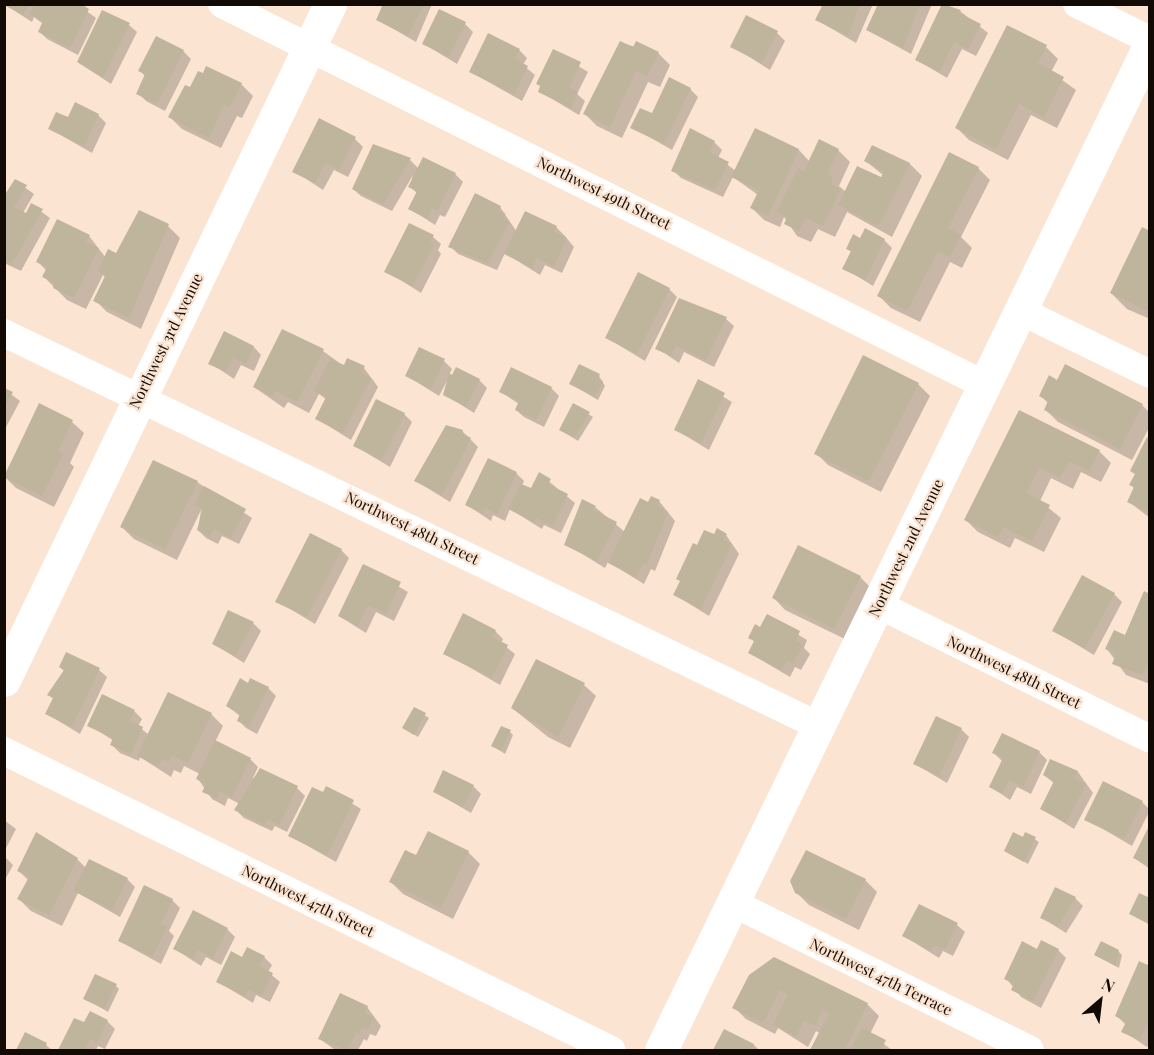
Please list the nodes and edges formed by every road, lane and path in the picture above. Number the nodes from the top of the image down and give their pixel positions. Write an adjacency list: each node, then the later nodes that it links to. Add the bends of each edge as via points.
1 (222, 4): 5 (street, Northwest 49th Street)
2 (330, 4): 5 (street, Northwest 3rd Avenue)
3 (1077, 4): 4 (street)
4 (1149, 42): 6 (street, Northwest 2nd Avenue)
5 (309, 48): 9 (street, Northwest 49th Street); 10 (street, Northwest 3rd Avenue)
6 (1021, 311): 8 (street); 9 (street, Northwest 2nd Avenue)
7 (4, 333): 10 (street, Northwest 48th Street)
8 (1149, 374)
9 (986, 385): 11 (street, Northwest 2nd Avenue)
10 (138, 399): 12 (street, Northwest 3rd Avenue); 13 (street, Northwest 48th Street)
11 (879, 605): 13 (street, Northwest 2nd Avenue); 14 (street, Northwest 48th Street)
12 (4, 680)
13 (819, 726): 16 (street, Northwest 2nd Avenue)
14 (1149, 739)
15 (4, 752): 17 (street, Northwest 47th Street)
16 (733, 903): 18 (street, Northwest 2nd Avenue); 19 (street, Northwest 47th Terrace)
17 (611, 1050)
18 (661, 1050)
19 (1030, 1050)

